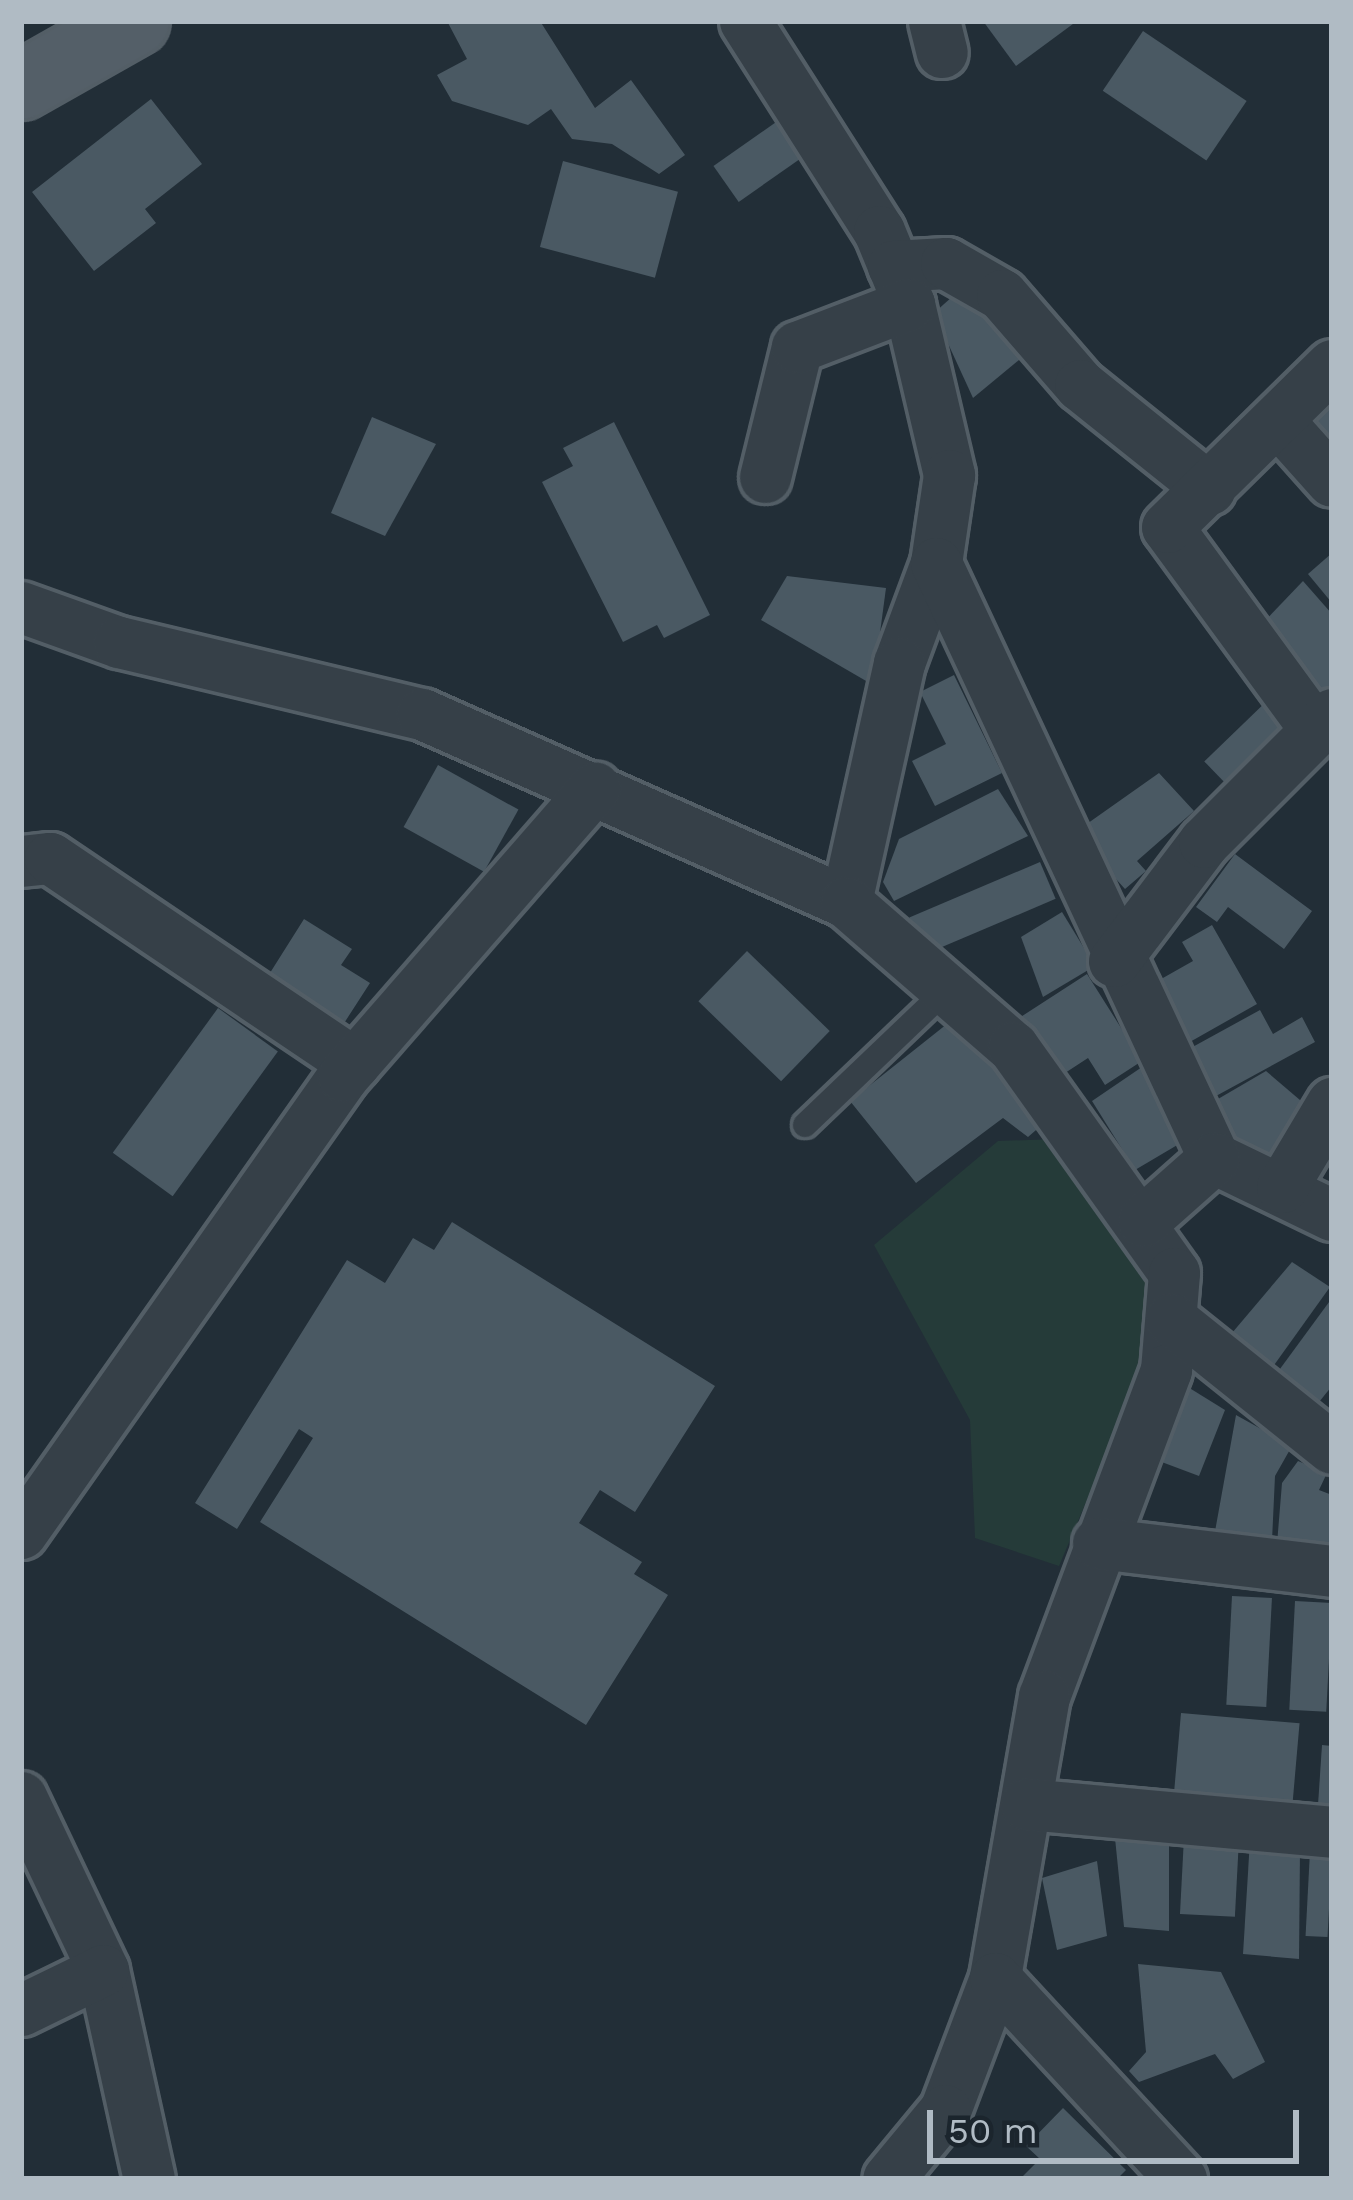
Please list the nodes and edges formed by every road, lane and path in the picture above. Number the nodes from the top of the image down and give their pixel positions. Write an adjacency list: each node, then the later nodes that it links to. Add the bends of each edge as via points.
1 (136, 21): 3 (main road)
2 (745, 21): 4 (street)
3 (21, 86)
4 (901, 285): 7 (street, via 797,347); 9 (street, via 946,263 1001,295 1080,386); 10 (street, via 949,475)
5 (1332, 365): 6 (street)
6 (1281, 424): 8 (street); 9 (street)
7 (766, 477)
8 (1332, 481)
9 (1210, 489): 12 (street, via 1167,527)
10 (936, 563): 15 (street, via 899,663); 16 (street)
11 (21, 607): 13 (street, via 119,642 422,714)
12 (1323, 722): 16 (street, via 1204,842)
13 (595, 787): 15 (street); 18 (street)
14 (21, 861): 18 (street, via 50,858)
15 (846, 902): 17 (street)
16 (1114, 961): 21 (street)
17 (945, 991): 20 (lane); 24 (street, via 1013,1047)
18 (353, 1063): 27 (street)
19 (1332, 1103): 22 (street)
20 (805, 1125)
21 (1214, 1157): 22 (street); 24 (street)
22 (1282, 1187): 23 (street)
23 (1332, 1214)
24 (1143, 1221): 25 (street, via 1174,1273)
25 (1171, 1319): 26 (street); 28 (street, via 1160,1390)
26 (1332, 1448)
27 (21, 1533)
28 (1097, 1543): 29 (street); 31 (street, via 1044,1696)
29 (1332, 1570)
30 (21, 1797): 33 (street)
31 (1026, 1804): 32 (street); 34 (street)
32 (1332, 1832)
33 (103, 1970): 35 (street); 36 (street)
34 (995, 1978): 37 (street, via 945,2110); 38 (street)
35 (21, 2010)
36 (149, 2179)
37 (888, 2179)
38 (1181, 2179)

